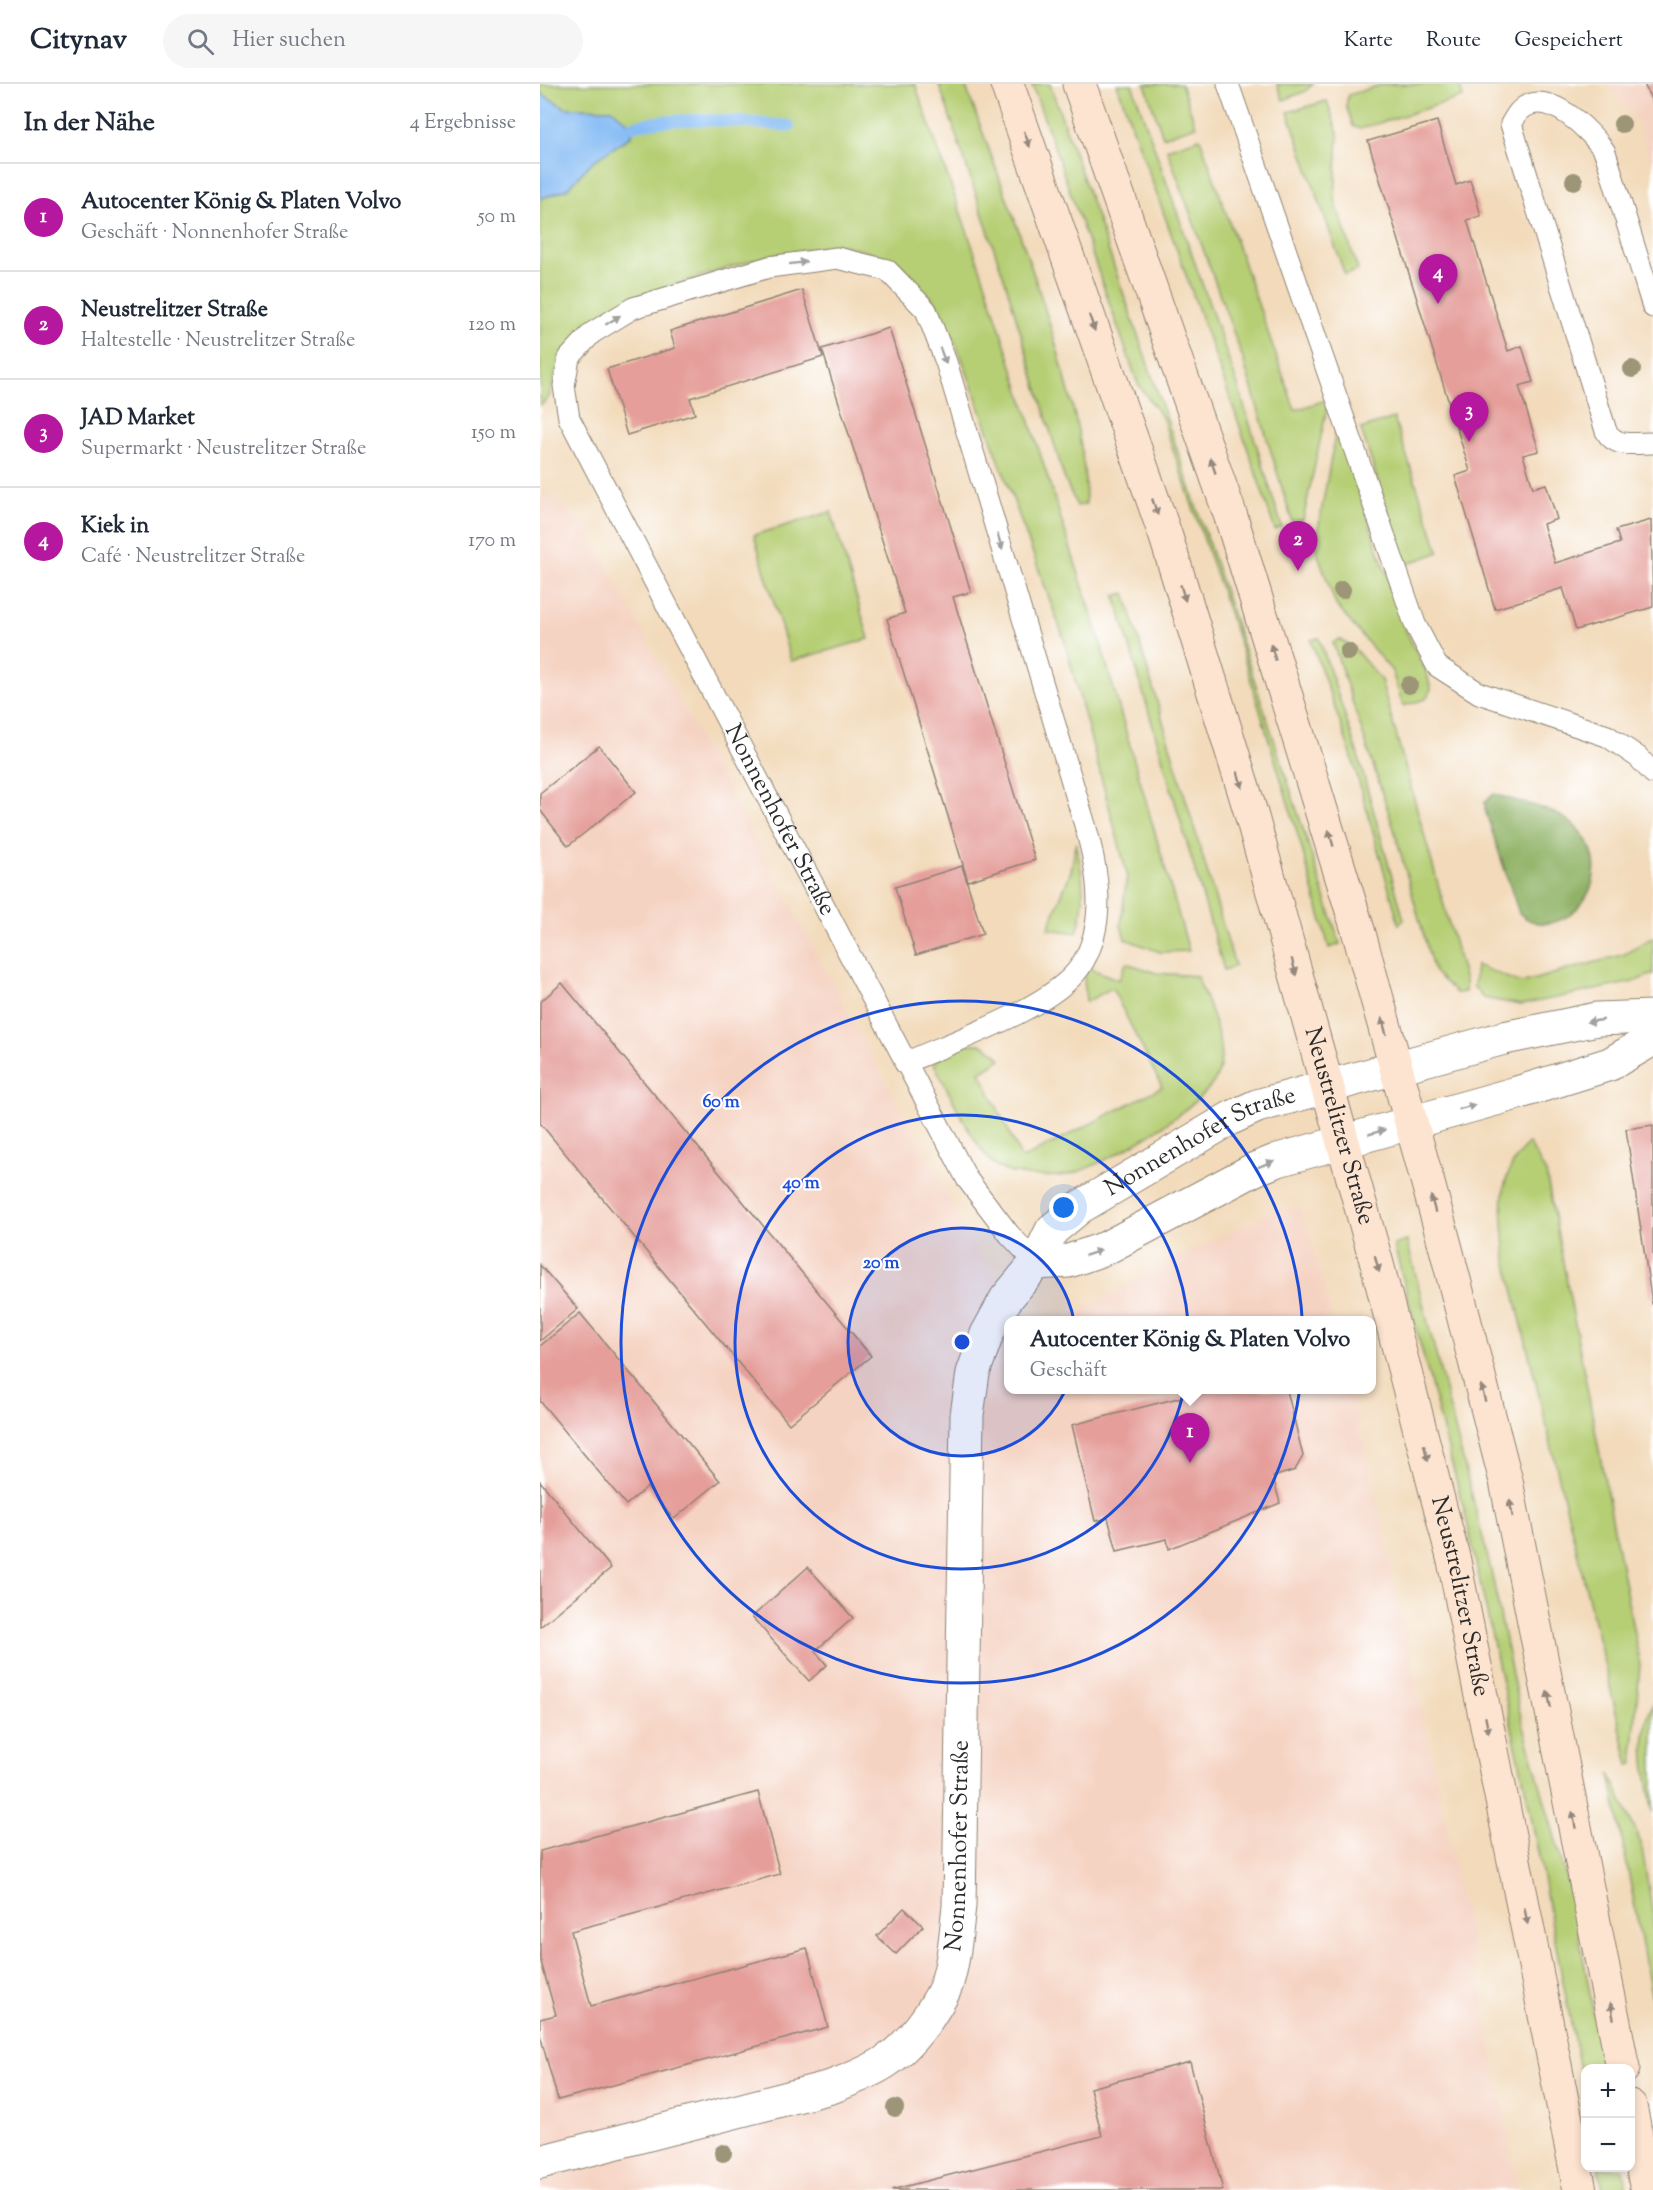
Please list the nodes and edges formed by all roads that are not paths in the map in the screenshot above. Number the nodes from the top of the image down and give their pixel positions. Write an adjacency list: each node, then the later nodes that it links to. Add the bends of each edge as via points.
1 (1007, 84): 11 (main road, Neustrelitzer Straße, one-way to 11, via 1166,537 1253,820)
2 (1079, 84): 10 (main road, one-way to 2, via 1316,790 1231,517)
3 (1228, 84): 6 (lane, via 1415,624 1437,666 1479,693 1607,736 1638,757)
4 (1653, 307): 5 (lane, via 1605,152 1594,137 1557,107 1536,103 1521,109 1511,124 1606,431 1610,439 1622,444)
5 (1653, 443)
6 (1653, 773)
7 (1653, 1017): 10 (street, Nonnenhofer Straße, one-way to 10, via 1598,1019 1504,1038)
8 (1653, 1039): 12 (street, Nonnenhofer Straße, one-way to 8, via 1610,1064)
9 (905, 1063): 9 (lane, Nonnenhofer Straße, one-way to 9, via 569,418 564,386 569,358 592,333 633,308 769,267 837,258 887,270 926,310 946,362 1087,832 1098,881 1098,914 1091,943 1080,967 1062,986 1036,1004); 14 (lane, Nonnenhofer Straße, via 967,1179)
10 (1396, 1068): 11 (street, Nonnenhofer Straße); 12 (main road)
11 (1328, 1087): 13 (main road, Neustrelitzer Straße); 14 (street, Nonnenhofer Straße, via 1257,1106 1231,1118 1080,1206 1052,1230)
12 (1411, 1123): 13 (street, Nonnenhofer Straße, one-way to 12); 15 (main road, one-way to 12, via 1506,1481)
13 (1343, 1142): 14 (street, Nonnenhofer Straße, one-way to 13, via 1069,1261 1106,1248 1255,1169); 18 (main road, Neustrelitzer Straße, one-way to 18, via 1454,1561)
14 (1036, 1263): 17 (street, Nonnenhofer Straße, via 1006,1299 987,1334 974,1373 967,1415 959,1906 948,1979 937,2003 915,2036 893,2059 870,2072 831,2087)
15 (1622, 2064)
16 (1632, 2118): 19 (main road)
17 (540, 2162)
18 (1580, 2190)
19 (1647, 2190)

